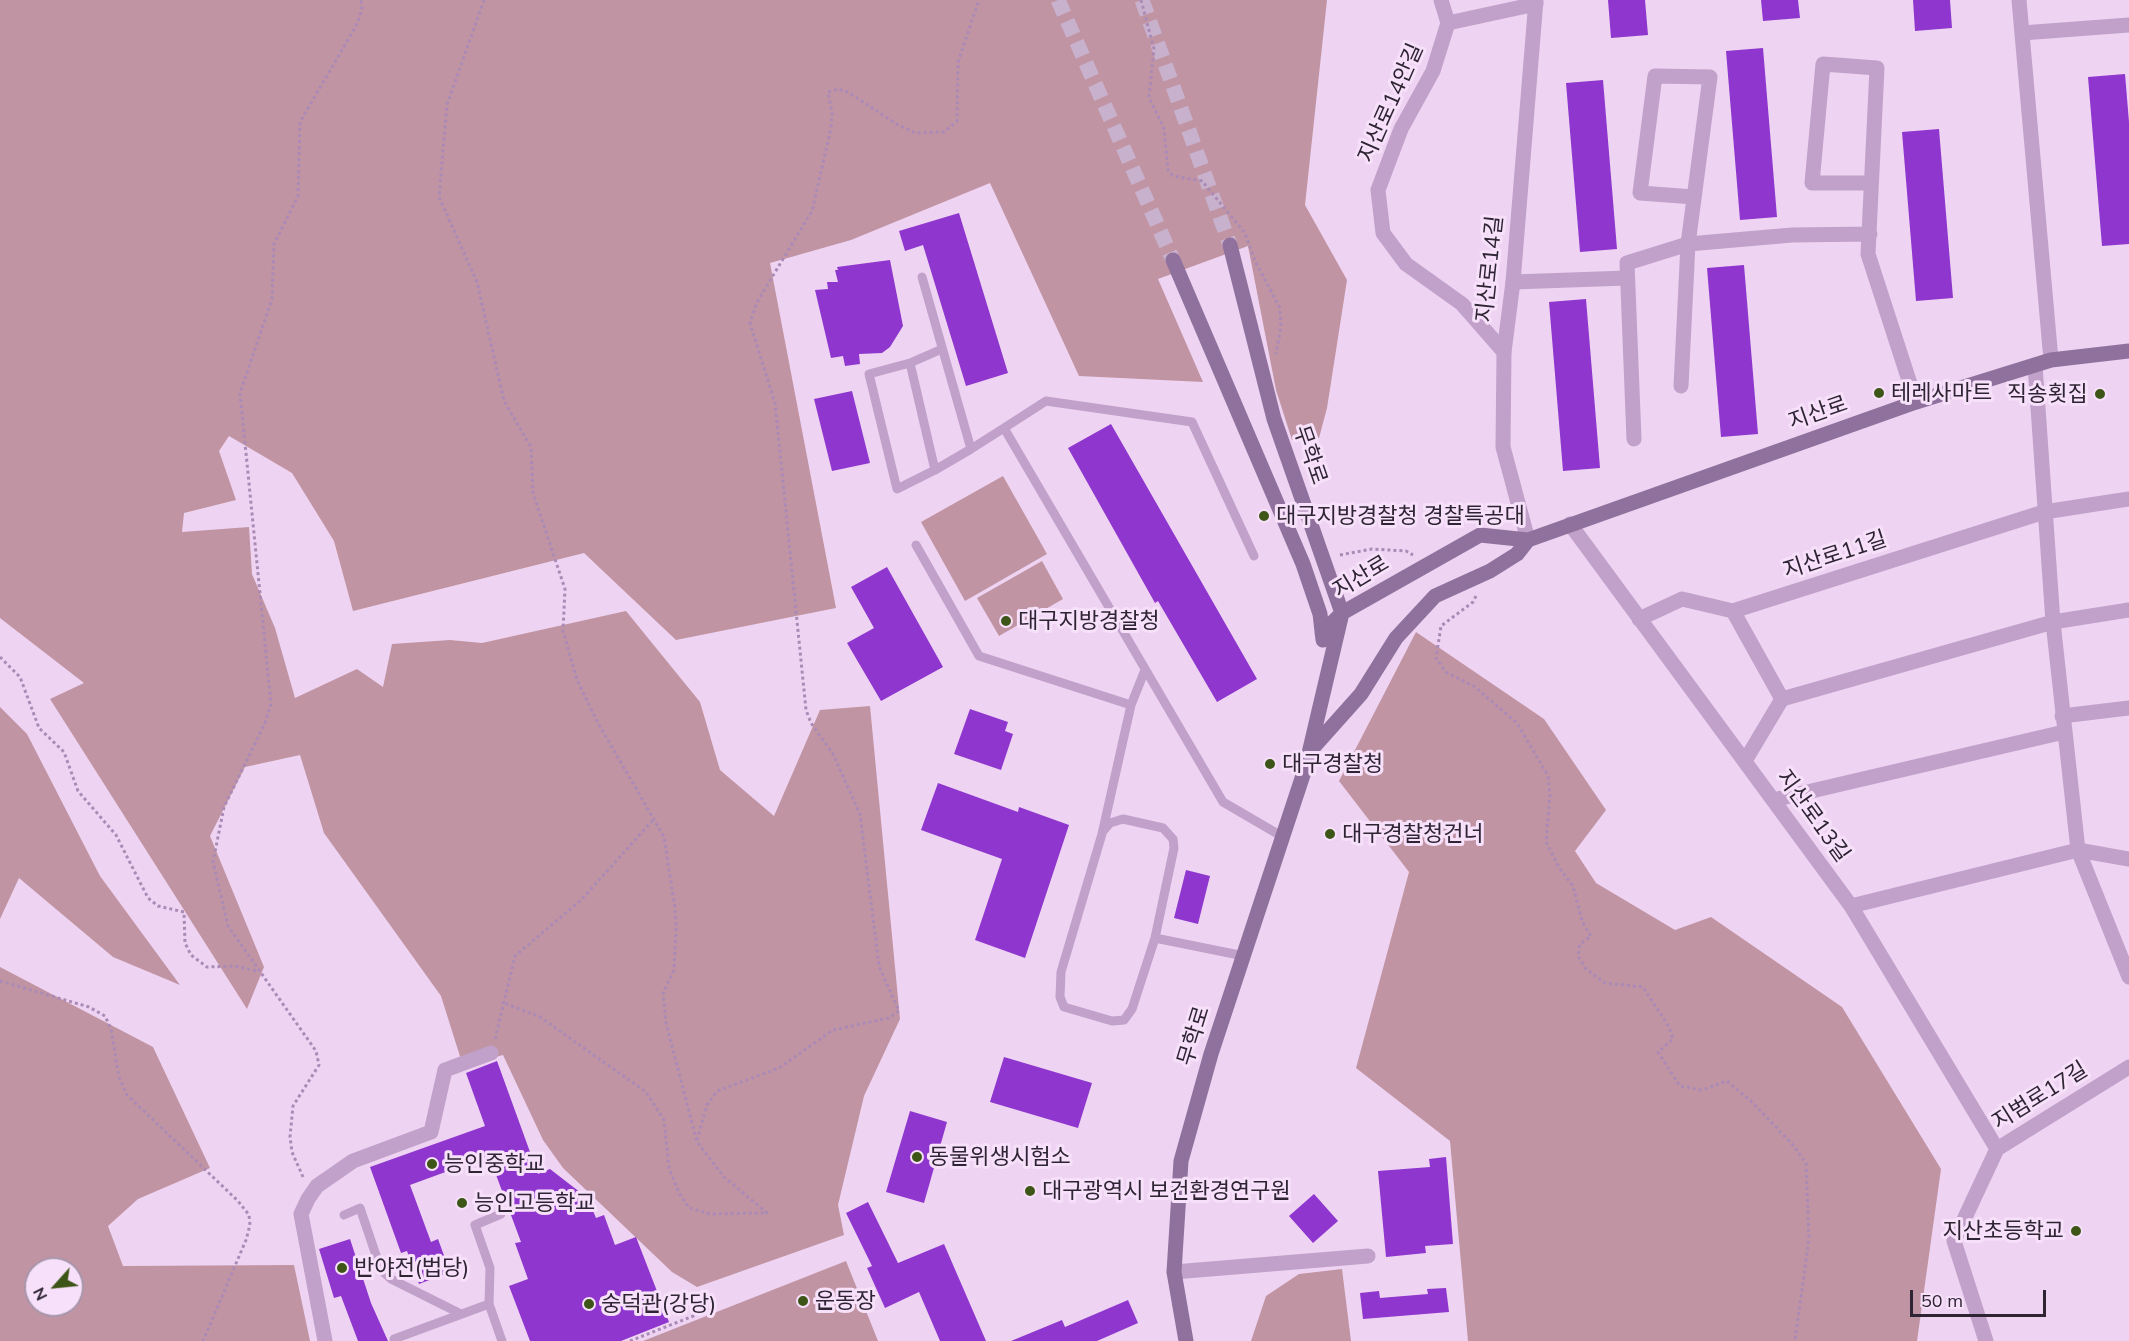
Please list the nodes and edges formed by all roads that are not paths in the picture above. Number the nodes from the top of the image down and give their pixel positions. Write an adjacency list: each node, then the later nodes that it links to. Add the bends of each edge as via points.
1 (1441, 0): 4 (street, 지산로14안길)
2 (2019, 0): 6 (street)
3 (1536, 2): 4 (street); 15 (street, 지산로14길)
4 (1448, 23): 18 (street, 지산로14안길, via 1433,71 1401,129 1378,190 1383,233 1406,264 1462,304)
5 (2129, 25): 6 (street)
6 (2022, 33): 19 (street)
7 (1870, 183): 7 (street, via 1877,68 1823,64 1812,183); 9 (street)
8 (1694, 197): 8 (street, via 1710,77 1655,76 1640,193); 10 (street)
9 (1870, 234): 10 (street, via 1792,235); 23 (street, via 1868,255)
10 (1688, 244): 14 (street, via 1627,263); 22 (street)
11 (1230, 245): 36 (main road, 무학로, via 1274,419)
12 (1173, 260): 39 (main road, 무학로, via 1304,564)
13 (922, 277): 16 (lane)
14 (1627, 278): 15 (street); 25 (street)
15 (1513, 282): 18 (street, 지산로14길)
16 (942, 349): 20 (lane); 26 (lane)
17 (2129, 351): 19 (main road, 지산로)
18 (1504, 352): 31 (street, 지산로14길, via 1503,447)
19 (2051, 360): 21 (main road, 지산로)
20 (910, 363): 27 (lane); 27 (lane, via 869,374 897,489)
21 (2035, 365): 23 (main road, 지산로); 29 (street)
22 (1681, 386)
23 (1916, 402): 30 (main road, 지산로)
24 (1004, 428): 26 (lane); 33 (lane, via 1046,401 1192,422); 40 (lane)
25 (1634, 439)
26 (971, 449): 27 (lane)
27 (935, 470)
28 (2129, 500): 29 (street, 지산로11길)
29 (2044, 512): 35 (street, 지산로11길); 38 (street)
30 (1570, 524): 31 (main road, 지산로); 37 (street, 지산로13길)
31 (1528, 540): 36 (main road, 지산로, via 1480,535); 42 (main road, 지산로, via 1516,554 1490,571 1435,596 1396,638)
32 (916, 545): 44 (lane, via 979,656)
33 (1254, 556)
34 (2129, 610): 38 (street)
35 (1733, 611): 37 (street, via 1682,599); 43 (street)
36 (1342, 613): 39 (main road, 지산로); 41 (main road, 무학로)
37 (1640, 619): 49 (street, 지산로13길)
38 (2053, 622): 43 (street); 46 (street)
39 (1322, 633): 41 (main road, 무학로)
40 (1145, 670): 44 (lane); 52 (lane, via 1223,802)
41 (1327, 676): 48 (main road, 무학로)
42 (1361, 694): 48 (main road, 무학로)
43 (1782, 699): 49 (street)
44 (1131, 705): 51 (lane)
45 (2129, 708): 46 (street)
46 (2062, 716): 47 (street)
47 (2064, 732): 50 (street); 53 (street)
48 (1309, 753): 52 (main road, 무학로)
49 (1745, 761): 50 (street, 지산로13길)
50 (1773, 800): 55 (street, 지산로13길)
51 (1102, 834): 56 (lane, via 1110,823 1123,819 1164,828 1173,839); 56 (lane, via 1061,972 1060,997 1064,1007 1112,1021 1124,1020 1132,1009)
52 (1283, 837): 57 (main road, 무학로)
53 (2078, 850): 54 (street); 55 (street); 58 (street)
54 (2129, 859)
55 (1851, 906): 61 (street, 지산로13길)
56 (1155, 938): 57 (lane)
57 (1244, 956): 65 (main road, 무학로, via 1181,1161)
58 (2129, 977)
59 (491, 1053): 69 (street, via 445,1070 431,1132 353,1161 317,1186 308,1199 302,1214)
60 (2129, 1067): 61 (street, 지범로17길)
61 (1998, 1149): 72 (street, 지범로17길, via 1954,1241)
62 (501, 1214): 66 (lane, via 475,1225 490,1268)
63 (344, 1215): 67 (lane, via 360,1209 381,1270 391,1279)
64 (1368, 1256): 65 (street)
65 (1174, 1272): 71 (main road, 무학로)
66 (489, 1304): 67 (lane); 70 (lane)
67 (461, 1314): 68 (lane)
68 (394, 1339)
69 (325, 1341)
70 (502, 1341)
71 (1186, 1341)
72 (1986, 1341)

